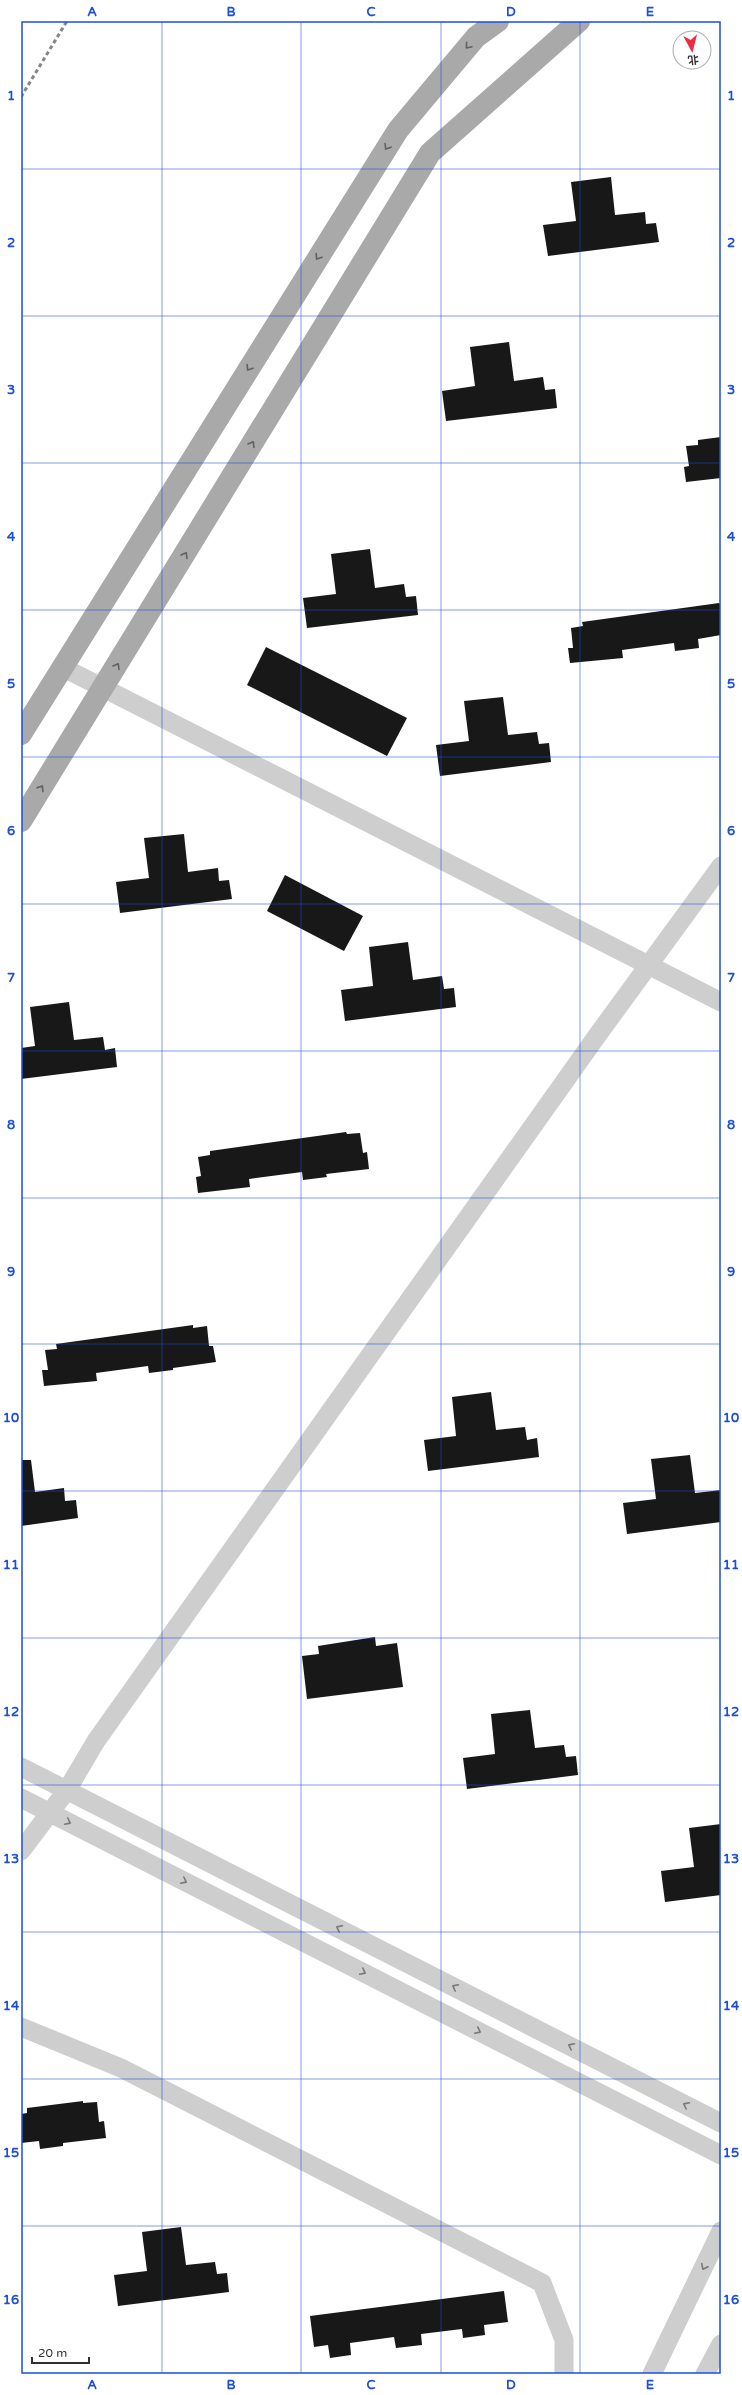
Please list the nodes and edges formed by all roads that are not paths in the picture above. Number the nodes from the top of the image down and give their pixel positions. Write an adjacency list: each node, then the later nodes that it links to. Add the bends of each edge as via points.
1 (498, 21): 3 (main road, one-way to 3, via 476,37 398,130)
2 (579, 21): 4 (main road, one-way to 2, via 430,153)
3 (62, 667): 4 (street); 5 (main road)
4 (103, 688): 6 (main road, one-way to 4); 8 (street)
5 (21, 734)
6 (21, 822)
7 (721, 866): 8 (street)
8 (648, 965): 9 (street); 11 (street, via 96,1741)
9 (721, 1002)
10 (21, 1767): 11 (street)
11 (68, 1790): 13 (street); 16 (street, one-way to 11)
12 (21, 1798): 13 (street)
13 (49, 1812): 14 (street); 17 (street, one-way to 17)
14 (21, 1851)
15 (21, 2027): 20 (street, via 121,2068 542,2283 564,2340)
16 (721, 2123)
17 (721, 2155)
18 (721, 2232): 21 (street, one-way to 21)
19 (721, 2344): 22 (street)
20 (564, 2374)
21 (652, 2374)
22 (705, 2374)

